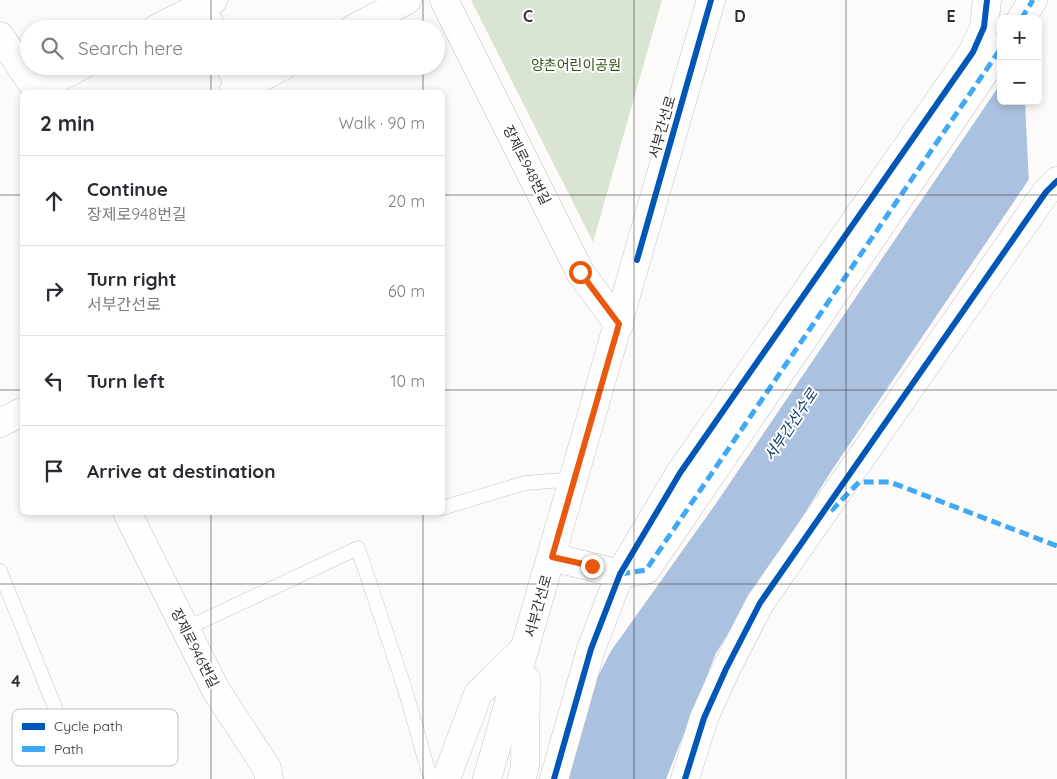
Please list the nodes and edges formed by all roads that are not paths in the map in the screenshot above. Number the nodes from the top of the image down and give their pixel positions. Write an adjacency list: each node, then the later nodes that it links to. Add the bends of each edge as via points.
1 (407, 0): 9 (street)
2 (444, 0): 20 (street, 장제로948번길, via 580,272)
3 (711, 0): 20 (street, 서부간선로)
4 (988, 0): 28 (street, via 984,27 973,52 680,474)
5 (1033, 0): 7 (street)
6 (206, 9): 8 (street)
7 (1024, 15)
8 (178, 20)
9 (370, 20)
10 (0, 36): 12 (street)
11 (997, 54): 28 (street, via 646,570)
12 (20, 66)
13 (26, 75): 17 (street)
14 (65, 75): 18 (street)
15 (255, 75): 16 (street)
16 (234, 82)
17 (36, 90)
18 (39, 90)
19 (1057, 180): 38 (street, via 760,603 704,718)
20 (619, 324): 23 (street, 서부간선로)
21 (20, 413): 22 (street)
22 (0, 423)
23 (575, 479): 24 (lane, via 525,483); 26 (street, 서부간선로)
24 (445, 507)
25 (128, 515): 29 (street, 장제로946번길)
26 (552, 557): 28 (street); 30 (street, 서부간선로)
27 (0, 571): 31 (lane)
28 (620, 574): 37 (street, via 591,649)
29 (185, 629): 32 (street, 장제로946번길, via 217,692 268,768); 33 (lane, via 358,548)
30 (526, 647): 34 (street, via 478,694); 35 (street, 서부간선로); 36 (street, via 525,766)
31 (56, 709)
32 (269, 779)
33 (432, 779)
34 (446, 779)
35 (487, 779)
36 (522, 779)
37 (554, 779)
38 (685, 779)

